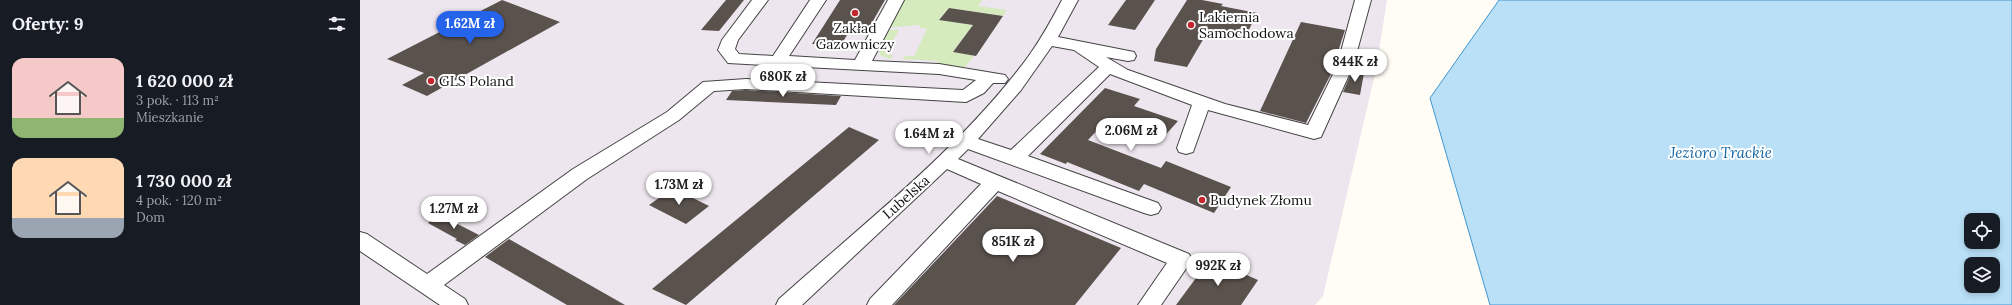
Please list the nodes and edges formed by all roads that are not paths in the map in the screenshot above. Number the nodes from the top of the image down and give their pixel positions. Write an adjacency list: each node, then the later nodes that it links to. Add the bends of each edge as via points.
1 (760, 0): 9 (street, via 730,40 726,50 734,59)
2 (818, 0): 9 (street, via 784,50 781,56)
3 (896, 0): 10 (street)
4 (1070, 0): 6 (street, Lubelska)
5 (1363, 0): 14 (street, via 1345,66 1314,133)
6 (1048, 40): 7 (street); 13 (street, Lubelska)
7 (1081, 48): 8 (street); 11 (street)
8 (1128, 56)
9 (785, 62): 10 (street)
10 (861, 65): 12 (street, via 939,69)
11 (1109, 66): 14 (street, via 1122,74); 17 (street)
12 (989, 77): 13 (street); 22 (street, via 978,89 966,96 746,84 709,86 673,116 580,174)
13 (1016, 82): 15 (street, Lubelska)
14 (1202, 102): 16 (street)
15 (965, 141): 17 (street); 18 (street, Lubelska)
16 (1186, 148)
17 (1014, 158): 20 (street)
18 (945, 161): 19 (street); 24 (street, Lubelska)
19 (995, 182): 25 (street); 26 (street, via 1181,260)
20 (1151, 208)
21 (360, 240): 22 (street)
22 (428, 285): 23 (street)
23 (457, 305)
24 (787, 305)
25 (878, 305)
26 (1149, 305)

